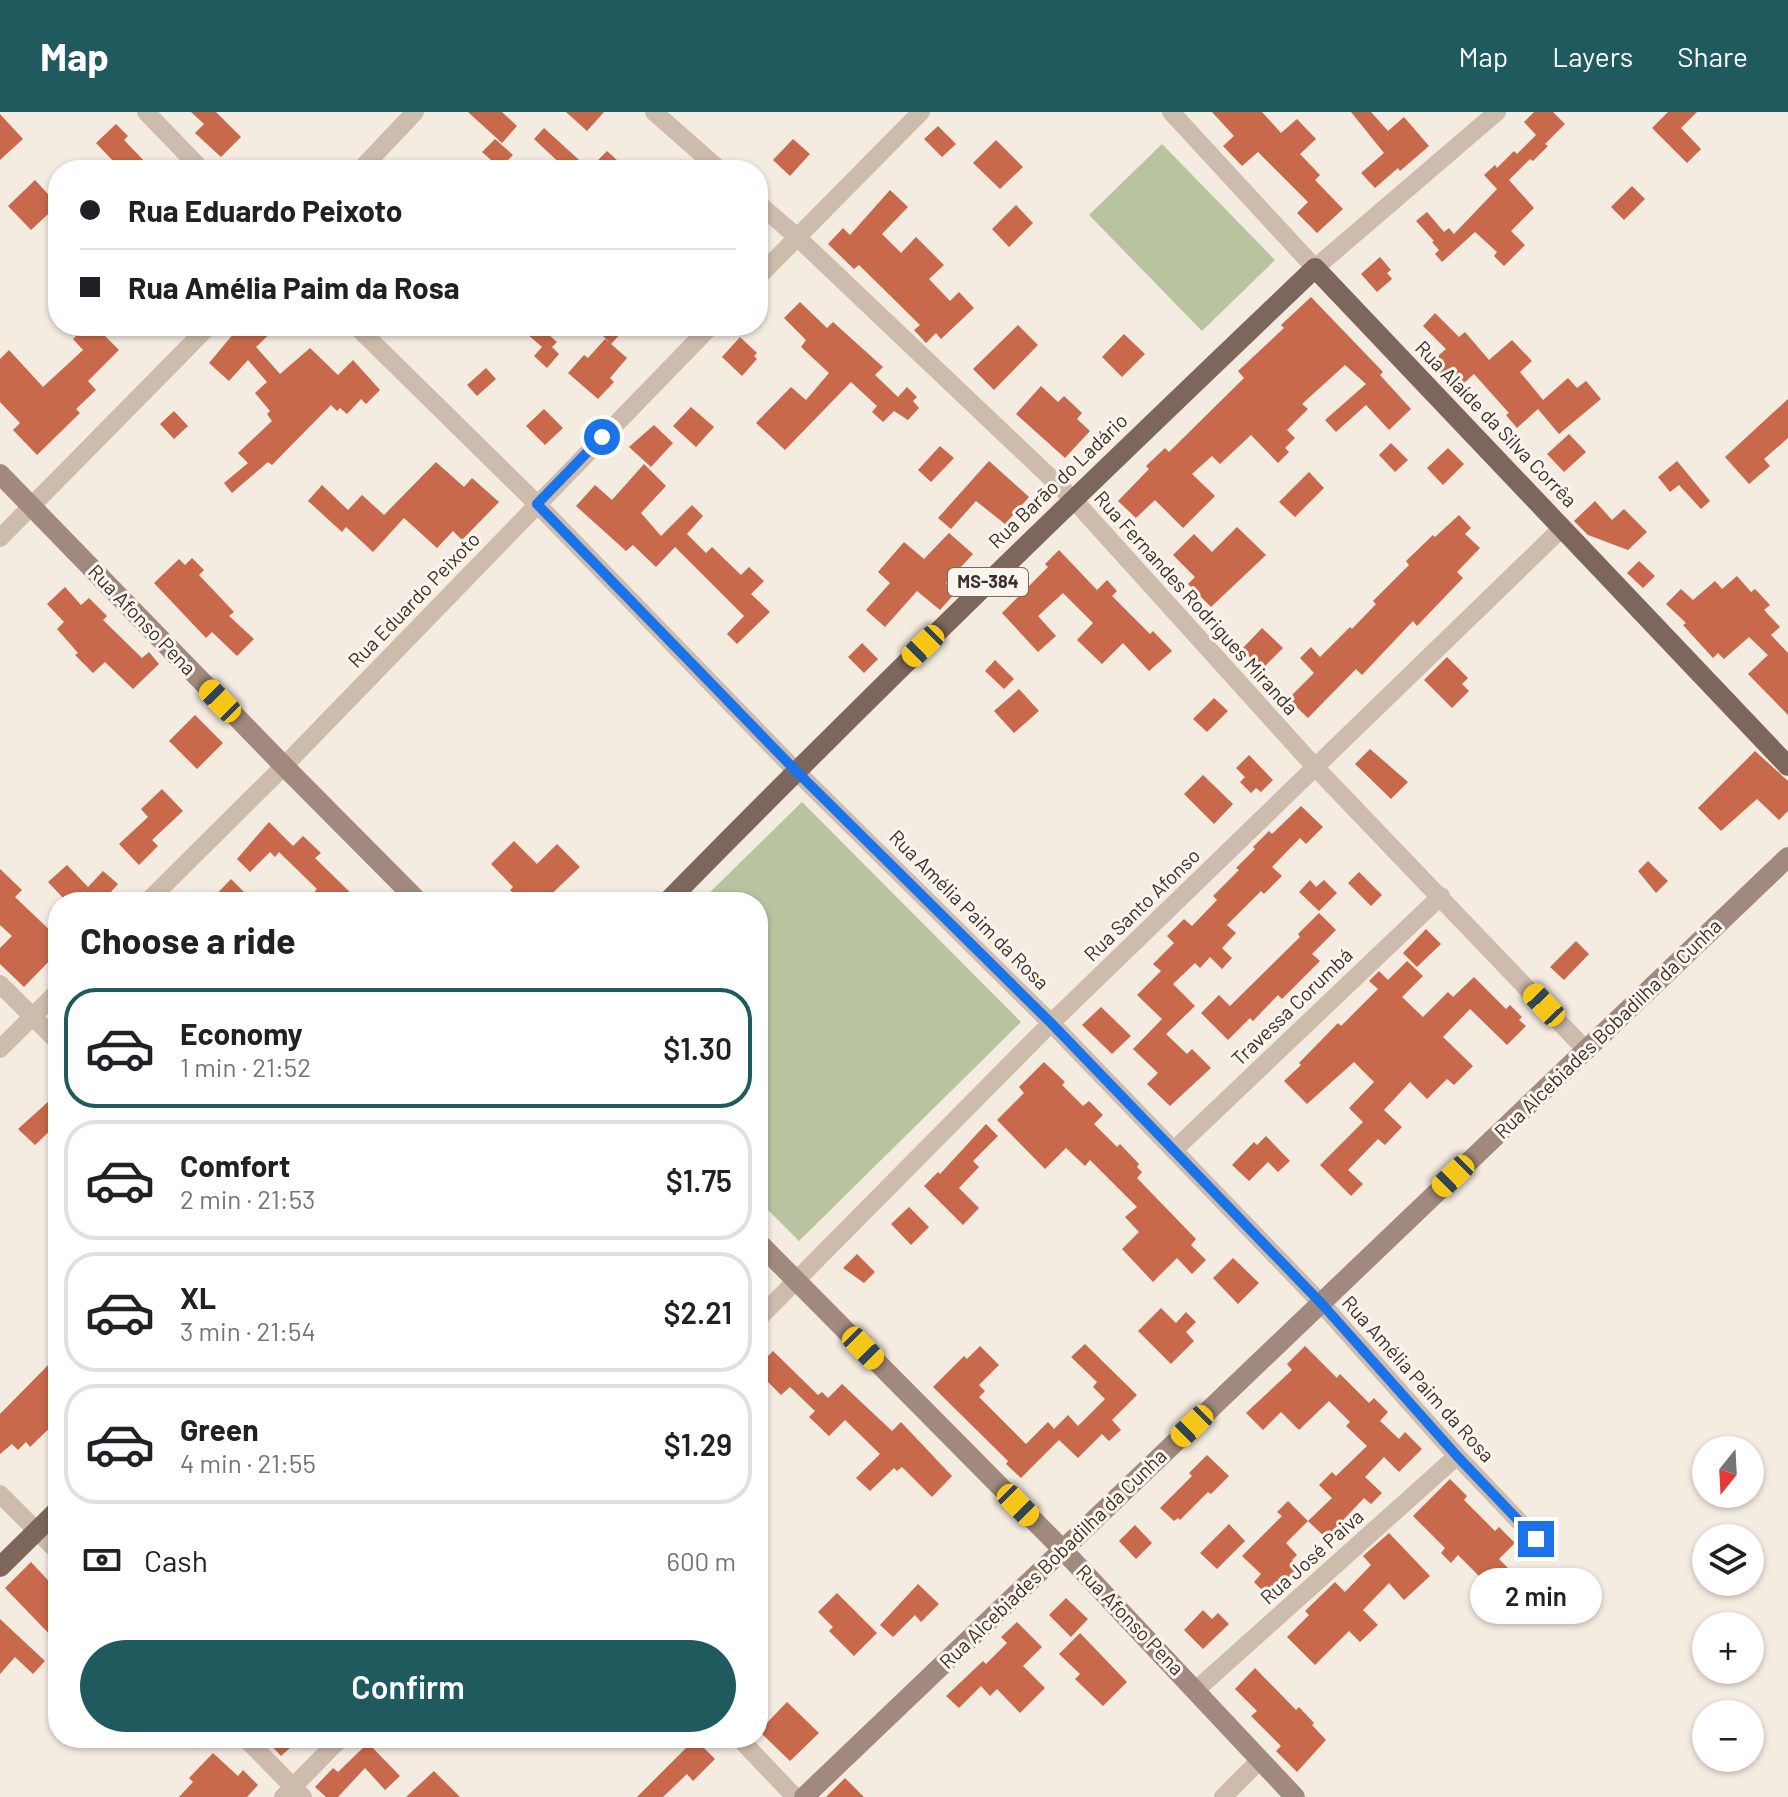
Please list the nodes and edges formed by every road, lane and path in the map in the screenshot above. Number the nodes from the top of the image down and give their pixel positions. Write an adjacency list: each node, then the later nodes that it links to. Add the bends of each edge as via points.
1 (146, 112): 7 (street)
2 (415, 112): 8 (street)
3 (654, 112): 9 (street)
4 (921, 112): 11 (street)
5 (1497, 112): 13 (street, Rua Barão do Ladário)
6 (1177, 114): 13 (street, Rua Alaíde da Silva Corrêa)
7 (192, 160)
8 (369, 160)
9 (709, 160)
10 (768, 212): 11 (street, Rua Fernandes Rodrigues Miranda)
11 (797, 237): 12 (street); 18 (street, Rua Fernandes Rodrigues Miranda)
12 (768, 267)
13 (1315, 268): 18 (main road, Rua Barão do Ladário / MS-384); 21 (main road, Rua Alaíde da Silva Corrêa)
14 (199, 336): 20 (street)
15 (366, 336): 19 (street, Rua Amélia Paim da Rosa)
16 (701, 336): 19 (street, Rua Eduardo Peixoto)
17 (0, 474): 20 (street, Rua Afonso Pena)
18 (1073, 499): 25 (street, Rua Fernandes Rodrigues Miranda); 26 (main road, Rua Barão do Ladário / MS-384)
19 (537, 504): 23 (street, Rua Eduardo Peixoto); 26 (street, Rua Amélia Paim da Rosa)
20 (31, 507): 22 (street); 23 (street, Rua Afonso Pena)
21 (1562, 528): 24 (main road, Rua Alaíde da Silva Corrêa); 25 (street, Rua Santo Afonso)
22 (0, 538)
23 (284, 766): 28 (street, Rua Eduardo Peixoto); 29 (street, Rua Afonso Pena)
24 (1788, 766)
25 (1316, 768): 31 (street, Rua Fernandes Rodrigues Miranda); 35 (street, Rua Santo Afonso)
26 (796, 771): 30 (main road, Rua Barão do Ladário / MS-384); 35 (street, Rua Amélia Paim da Rosa)
27 (1788, 857): 38 (street, Rua Alcebiades Bobadilha da Cunha)
28 (157, 892)
29 (409, 892)
30 (677, 892)
31 (1441, 896): 38 (street, Rua Fernandes Rodrigues Miranda); 39 (street, Travessa Corumbá)
32 (0, 984): 34 (street)
33 (48, 1001): 34 (street)
34 (33, 1016): 36 (street); 37 (street)
35 (1051, 1023): 39 (street, Rua Amélia Paim da Rosa); 41 (street, Rua Santo Afonso)
36 (48, 1032)
37 (0, 1049)
38 (1585, 1049): 42 (street, Rua Alcebiades Bobadilha da Cunha)
39 (1174, 1150): 42 (street, Rua Amélia Paim da Rosa)
40 (768, 1252): 41 (street, Rua Afonso Pena)
41 (796, 1280): 43 (street, Rua Santo Afonso); 50 (street, Rua Afonso Pena)
42 (1321, 1303): 44 (street, Rua Amélia Paim da Rosa); 50 (street, Rua Alcebiades Bobadilha da Cunha)
43 (768, 1309)
44 (1457, 1456): 48 (street, Rua Amélia Paim da Rosa); 52 (street, Rua José Paiva)
45 (0, 1494): 47 (street)
46 (48, 1520): 47 (main road)
47 (37, 1531): 49 (street); 51 (main road)
48 (1536, 1539)
49 (48, 1542)
50 (1063, 1550): 52 (street, Rua Afonso Pena); 59 (street, Rua Alcebiades Bobadilha da Cunha)
51 (0, 1567)
52 (1196, 1690): 56 (street, Rua Afonso Pena)
53 (254, 1748): 57 (street)
54 (332, 1748): 57 (street)
55 (748, 1748): 58 (street)
56 (1260, 1760): 60 (street); 61 (street, Rua Afonso Pena)
57 (293, 1794)
58 (795, 1797)
59 (804, 1797)
60 (1223, 1797)
61 (1295, 1797)

